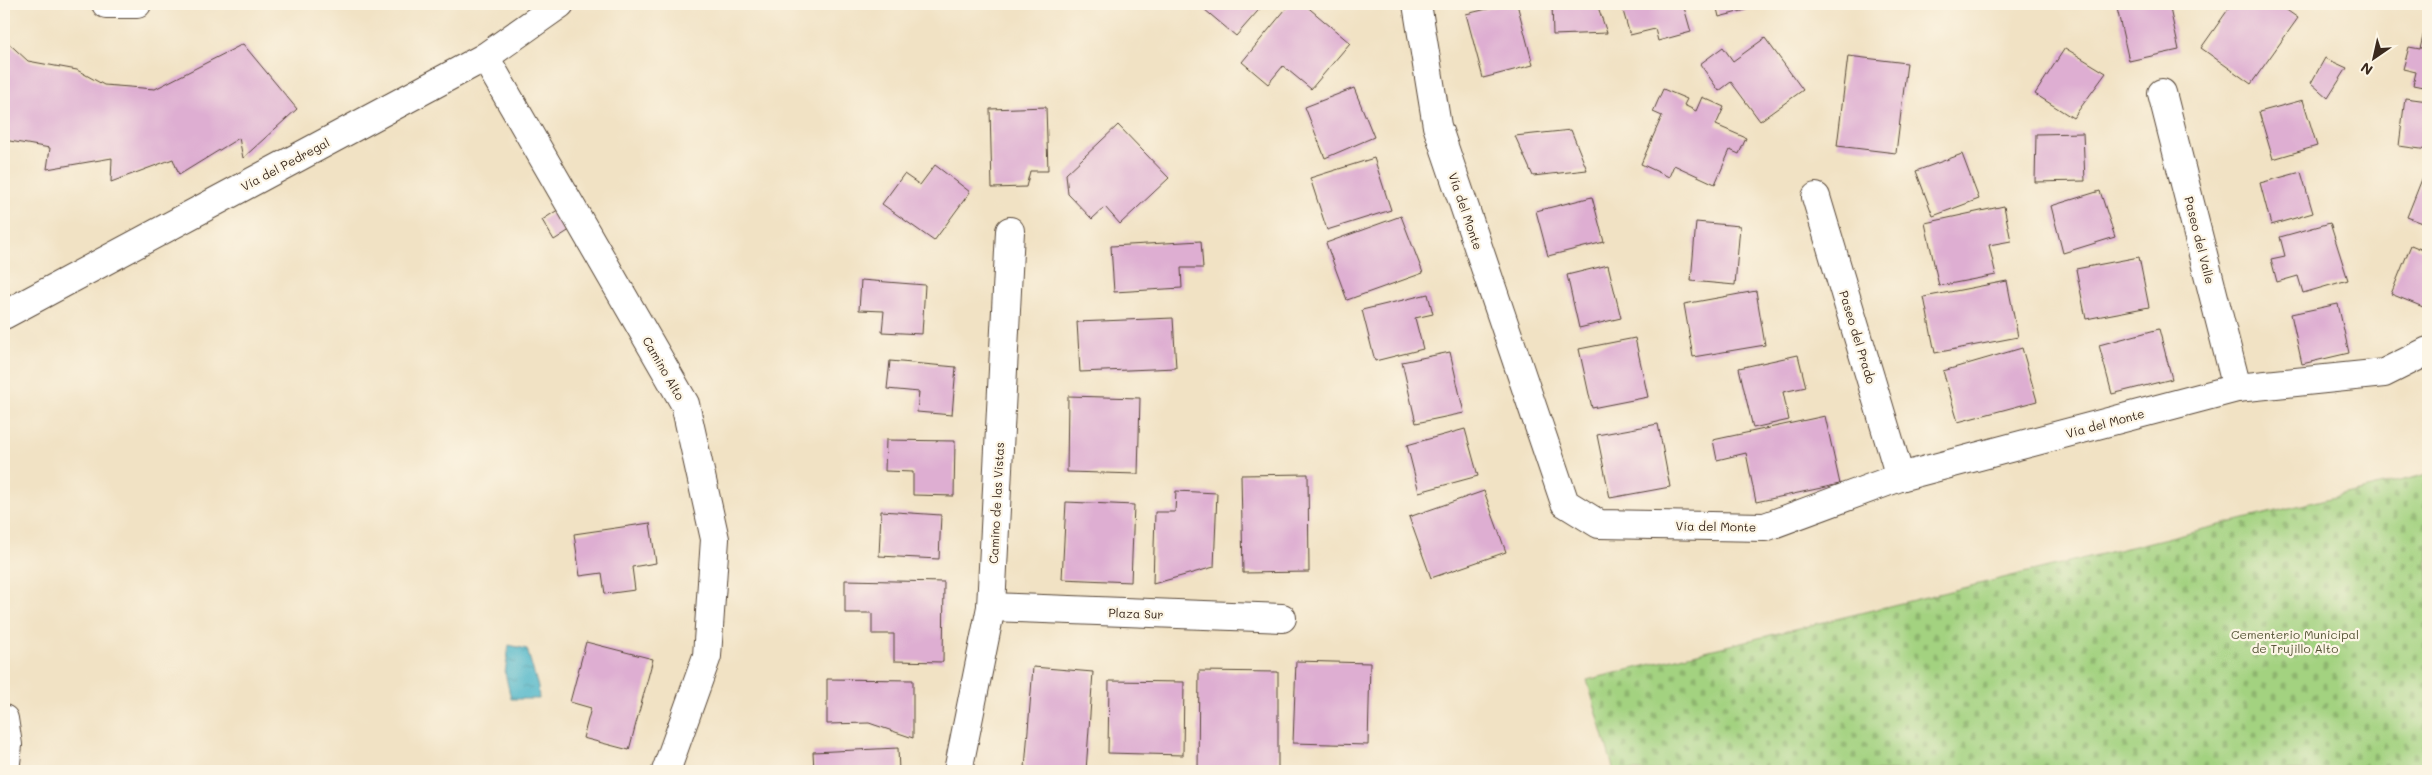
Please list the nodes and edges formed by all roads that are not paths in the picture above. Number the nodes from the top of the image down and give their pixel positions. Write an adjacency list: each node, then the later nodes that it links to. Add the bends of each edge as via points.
1 (106, 4): 2 (street)
2 (137, 4)
3 (560, 4): 5 (street, Vía del Pedregal)
4 (1417, 4): 12 (street, Vía del Monte, via 1436,126 1565,504 1599,524 1765,527)
5 (485, 57): 9 (street, Vía del Pedregal); 17 (street, Camino Alto, via 684,404 715,539 707,656)
6 (2162, 93): 11 (street, Paseo del Valle)
7 (1816, 197): 12 (street, Paseo del Prado)
8 (1010, 231): 13 (street, Camino de las Vistas)
9 (4, 316)
10 (2428, 351): 11 (street, Vía del Monte, via 2384,373)
11 (2237, 388): 12 (street, Vía del Monte)
12 (1900, 477)
13 (991, 607): 14 (street, Plaza Sur); 18 (street, Camino de las Vistas)
14 (1282, 618)
15 (4, 719): 16 (street, via 8,745)
16 (5, 771)
17 (666, 771)
18 (958, 771)

